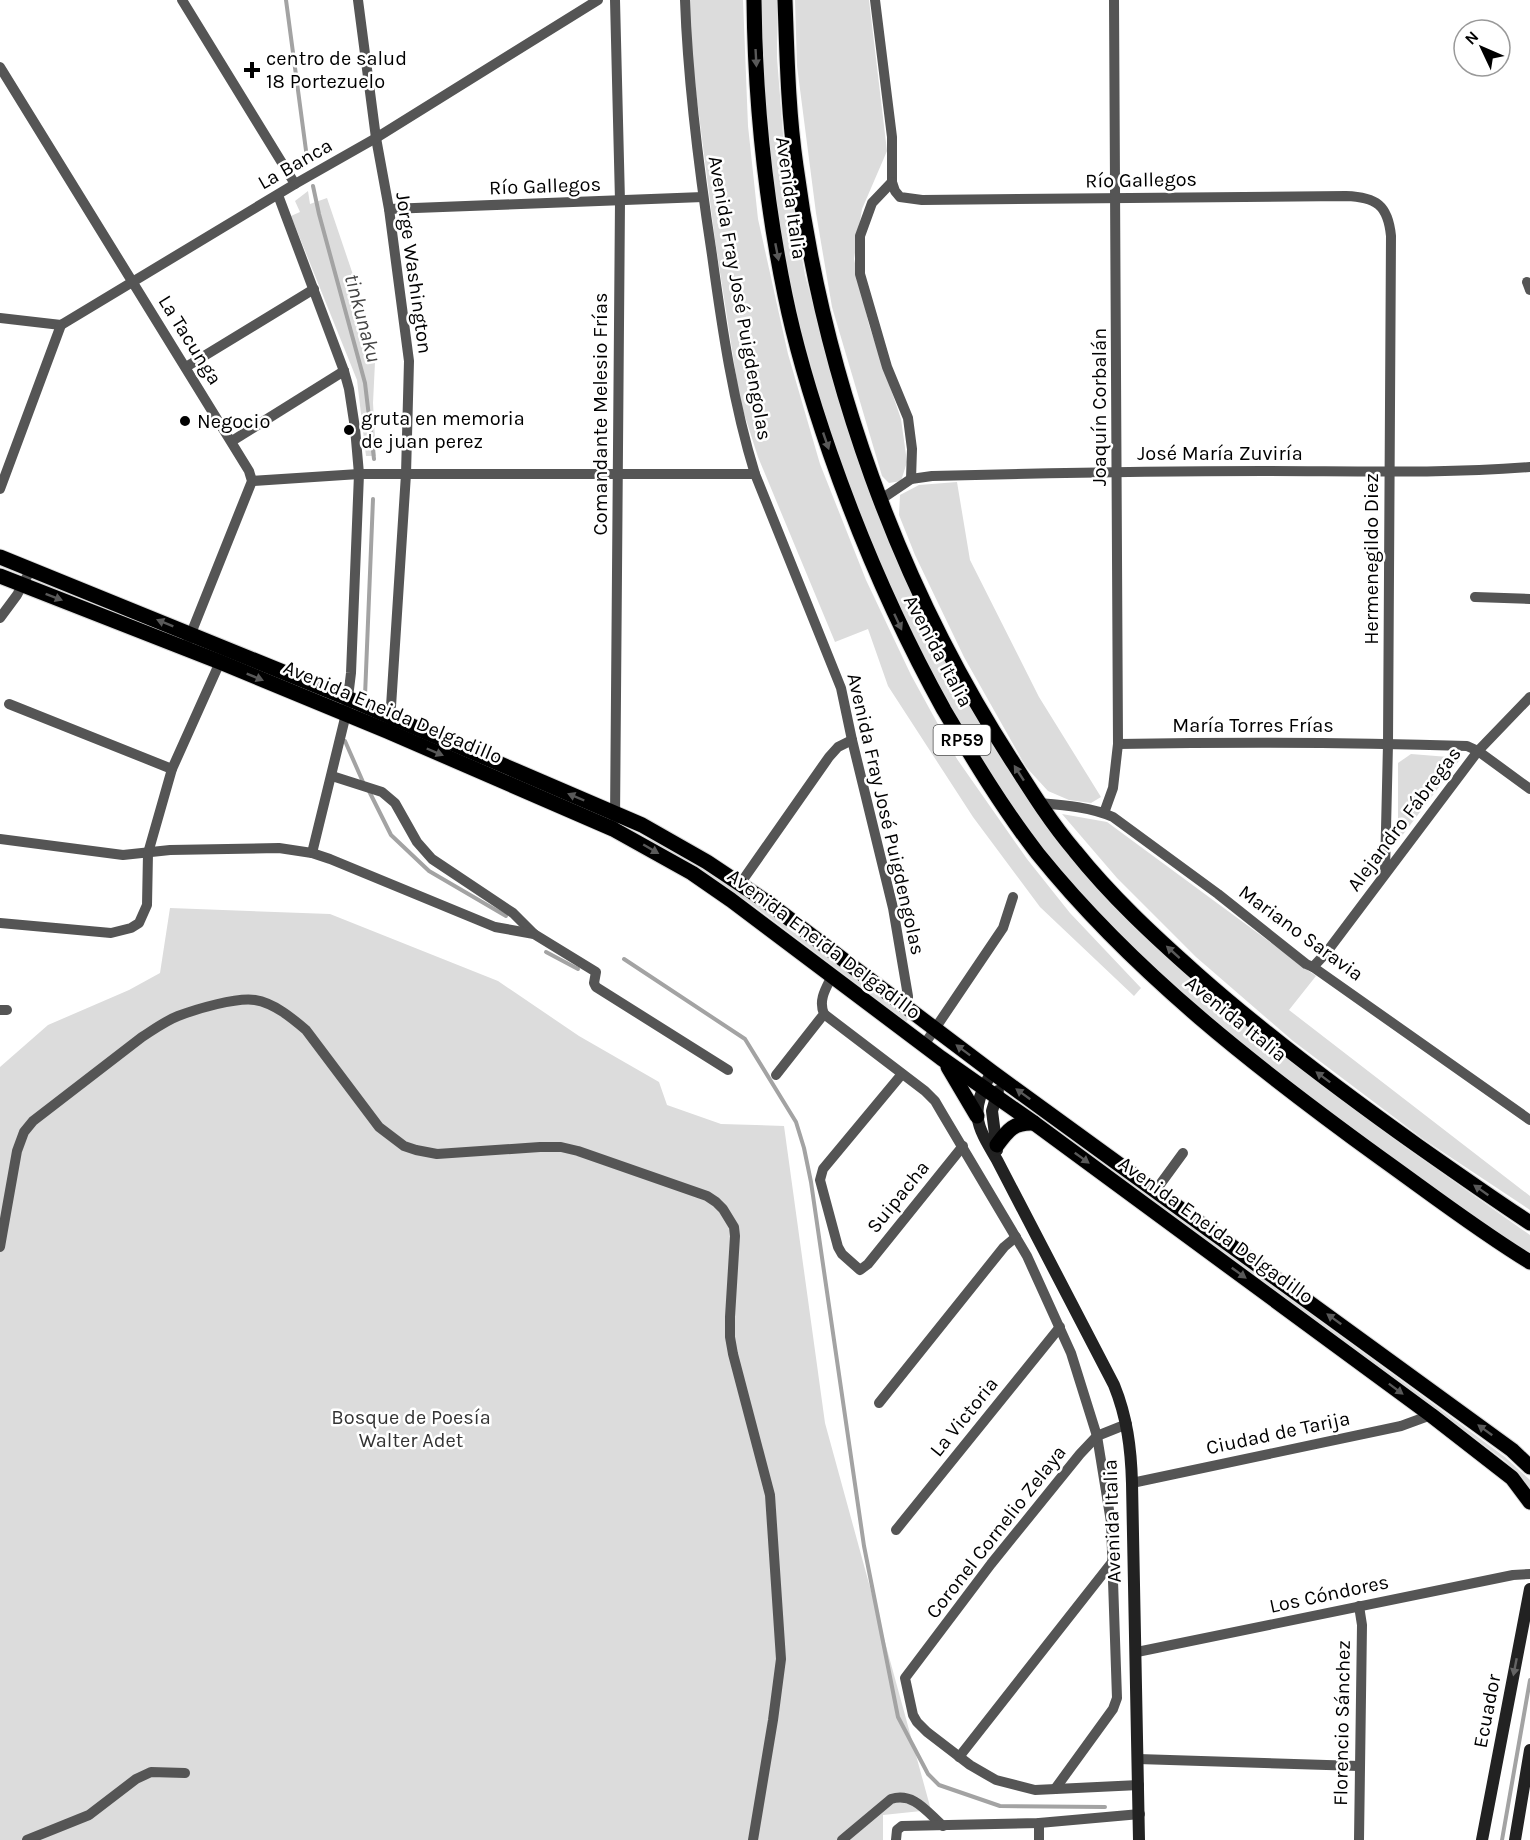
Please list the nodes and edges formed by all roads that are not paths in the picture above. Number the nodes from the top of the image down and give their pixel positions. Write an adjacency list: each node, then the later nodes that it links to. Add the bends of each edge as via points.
1 (182, 0): 13 (street)
2 (358, 0): 11 (street, Jorge Washington)
3 (598, 0): 11 (street, La Banca)
4 (615, 0): 17 (street, Comandante Melesio Frías)
5 (685, 0): 15 (street, Avenida Fray José Puigdengolas, via 688,67)
6 (754, 0): 92 (main road, Avenida Italia / RP59, one-way to 92, via 766,181 786,298 810,393 878,579 915,657 964,743 1036,851 1086,910 1165,987 1318,1112)
7 (785, 0): 37 (main road, Avenida Italia / RP59, via 795,163 805,227 832,347)
8 (875, 0): 12 (street, via 892,137)
9 (1114, 0): 16 (street, Joaquín Corbalán)
10 (0, 67): 20 (street, La Tacunga)
11 (376, 138): 13 (street, La Banca); 18 (street, Jorge Washington)
12 (892, 182): 16 (street, Río Gallegos, via 900,197 922,200); 34 (street, via 872,203 860,236 860,274 887,367 908,418)
13 (295, 184): 14 (street, La Banca)
14 (278, 195): 20 (street, La Banca); 21 (street)
15 (703, 197): 17 (street, Río Gallegos); 32 (street, Avenida Fray José Puigdengolas, via 739,417)
16 (1116, 198): 19 (street, Río Gallegos, via 1358,197 1378,204); 28 (street, Joaquín Corbalán)
17 (620, 201): 18 (street, Río Gallegos); 33 (street, Comandante Melesio Frías)
18 (389, 209): 31 (street, Jorge Washington, via 409,361)
19 (1390, 220): 29 (street, Hermenegildo Diez)
20 (132, 282): 23 (street, La Banca); 24 (street, La Tacunga)
21 (314, 289): 24 (street); 25 (street)
22 (0, 318): 23 (street)
23 (61, 325): 36 (street)
24 (186, 367): 26 (street, La Tacunga)
25 (344, 371): 26 (street); 30 (street)
26 (232, 441): 35 (street, La Tacunga)
27 (1530, 467): 29 (street, José María Zuviría)
28 (1118, 471): 29 (street, José María Zuviría); 34 (street, José María Zuviría); 53 (street, Joaquín Corbalán)
29 (1389, 471): 54 (street, Hermenegildo Diez)
30 (359, 474): 31 (street); 35 (street); 48 (street)
31 (406, 474): 33 (street); 51 (street, Jorge Washington)
32 (755, 474): 33 (street); 52 (street, Avenida Fray José Puigdengolas, via 841,688)
33 (617, 475): 61 (street, Comandante Melesio Frías)
34 (911, 479): 37 (street, José María Zuviría)
35 (252, 481): 45 (street)
36 (0, 489)
37 (880, 500): 59 (main road, Avenida Italia / RP59, one-way to 37, via 948,653)
38 (0, 557): 39 (main road, Avenida Eneida Delgadillo)
39 (31, 569): 41 (street); 45 (main road, Avenida Eneida Delgadillo, one-way to 39)
40 (0, 576): 41 (main road, Avenida Eneida Delgadillo)
41 (23, 585): 44 (street); 45 (main road, Avenida Eneida Delgadillo, one-way to 45)
42 (1475, 597): 43 (street)
43 (1530, 599)
44 (0, 618)
45 (188, 641): 46 (main road, Avenida Eneida Delgadillo); 48 (main road, Avenida Eneida Delgadillo)
46 (220, 662): 50 (main road, Avenida Eneida Delgadillo, one-way to 50); 56 (street)
47 (1530, 697): 55 (street, Alejandro Fábregas)
48 (347, 698): 50 (street); 51 (main road, Avenida Eneida Delgadillo)
49 (9, 704): 56 (street)
50 (346, 714): 51 (main road, Avenida Eneida Delgadillo); 57 (street)
51 (389, 724): 61 (main road, Avenida Eneida Delgadillo)
52 (852, 740): 66 (street, via 829,757); 72 (street, Avenida Fray José Puigdengolas, via 893,908)
53 (1118, 744): 54 (street, María Torres Frías); 60 (street, Joaquín Corbalán, via 1113,788)
54 (1388, 744): 55 (street, via 1467,746); 65 (street, Hermenegildo Diez)
55 (1478, 751): 58 (street); 65 (street, Alejandro Fábregas)
56 (172, 769): 63 (street)
57 (332, 776): 64 (street); 69 (street, via 388,795 432,859 513,913)
58 (1530, 789)
59 (1039, 803): 60 (street, Mariano Saravia); 89 (main road, Avenida Italia / RP59, one-way to 59, via 1380,1119 1267,1034 1159,939 1098,878)
60 (1104, 813): 70 (street, Mariano Saravia)
61 (615, 822): 66 (main road, Avenida Eneida Delgadillo, via 642,825); 71 (main road, Avenida Eneida Delgadillo, one-way to 71, via 633,838 731,900)
62 (0, 840): 63 (street, via 115,854)
63 (148, 853): 64 (street, via 279,848); 68 (street, via 147,904 139,923 131,928 111,933)
64 (312, 853): 69 (street, via 495,927)
65 (1385, 872): 70 (street, Alejandro Fábregas)
66 (740, 884): 72 (main road, Avenida Eneida Delgadillo)
67 (1013, 897): 74 (street, via 1004,928)
68 (0, 923)
69 (534, 934): 77 (street, via 596,972 596,987)
70 (1313, 967): 83 (street, Mariano Saravia)
71 (832, 976): 73 (street, via 823,995); 75 (main road, Avenida Eneida Delgadillo)
72 (908, 1008): 74 (main road, Avenida Eneida Delgadillo)
73 (824, 1014): 78 (street); 79 (street)
74 (933, 1029): 75 (street); 80 (main road, Avenida Eneida Delgadillo, one-way to 74)
75 (924, 1044): 76 (main road, Avenida Eneida Delgadillo)
76 (941, 1058): 81 (main road, Avenida Eneida Delgadillo); 82 (main road)
77 (728, 1070)
78 (902, 1074): 85 (street, via 934,1101); 85 (street, Suipacha, via 823,1169 820,1180 842,1254 860,1270 868,1264)
79 (776, 1075)
80 (998, 1076): 81 (main road, Avenida Italia); 88 (main road, Avenida Eneida Delgadillo, one-way to 80)
81 (989, 1092): 82 (main road, Avenida Italia); 84 (main road, Avenida Eneida Delgadillo); 86 (main road, Avenida Italia)
82 (977, 1116): 86 (main road, Avenida Italia, via 979,1128)
83 (1530, 1120)
84 (1034, 1124): 86 (main road, via 1016,1125); 95 (main road, Avenida Eneida Delgadillo, one-way to 95)
85 (963, 1146): 90 (street)
86 (997, 1153): 96 (main road, Avenida Italia, via 1114,1385)
87 (1183, 1153): 88 (street)
88 (1156, 1190): 98 (main road, Avenida Eneida Delgadillo, one-way to 88)
89 (1530, 1222)
90 (1016, 1237): 93 (street); 94 (street)
91 (0, 1247): 120 (street, via 17,1151 33,1121 161,1025 177,1016 241,999 269,1005 306,1030 379,1127 404,1146 437,1154 561,1147 716,1202 730,1219 735,1236 730,1337 770,1495 781,1659)
92 (1530, 1262)
93 (1060, 1327): 97 (street); 101 (street, La Victoria)
94 (879, 1403)
95 (1431, 1415): 99 (street, Ciudad de Tarija, via 1401,1426); 100 (main road, Avenida Eneida Delgadillo, via 1512,1478)
96 (1127, 1424): 97 (street, Coronel Cornelio Zelaya); 99 (main road, Avenida Italia)
97 (1097, 1436): 102 (street); 108 (street, Coronel Cornelio Zelaya, via 991,1564 905,1677 917,1722)
98 (1530, 1467)
99 (1132, 1483): 106 (main road, Avenida Italia)
100 (1530, 1502)
101 (896, 1530)
102 (1113, 1561): 108 (street); 114 (street, via 1117,1698)
103 (1530, 1574): 105 (street, Los Cóndores)
104 (1530, 1589): 125 (main road, Ecuador, one-way to 125)
105 (1359, 1606): 106 (street, Los Cóndores); 110 (street, Florencio Sánchez)
106 (1137, 1652): 109 (main road, Avenida Italia)
107 (1530, 1750): 112 (main road)
108 (959, 1757): 114 (street, via 979,1772 1008,1785)
109 (1138, 1759): 110 (street); 113 (main road, Avenida Italia)
110 (1359, 1766): 124 (street, Florencio Sánchez)
111 (185, 1773): 119 (street, via 151,1772 89,1815)
112 (1528, 1784): 126 (main road)
113 (1139, 1785): 114 (street); 115 (main road, Avenida Italia)
114 (1055, 1789)
115 (1140, 1814): 116 (street); 123 (main road, Avenida Italia)
116 (1039, 1823): 117 (street); 122 (street)
117 (943, 1826): 118 (street, via 902,1826); 121 (street, via 911,1798 900,1796 891,1799)
118 (897, 1835)
119 (27, 1840)
120 (753, 1840)
121 (842, 1840)
122 (1039, 1840)
123 (1139, 1840)
124 (1359, 1840)
125 (1482, 1840)
126 (1515, 1840)

